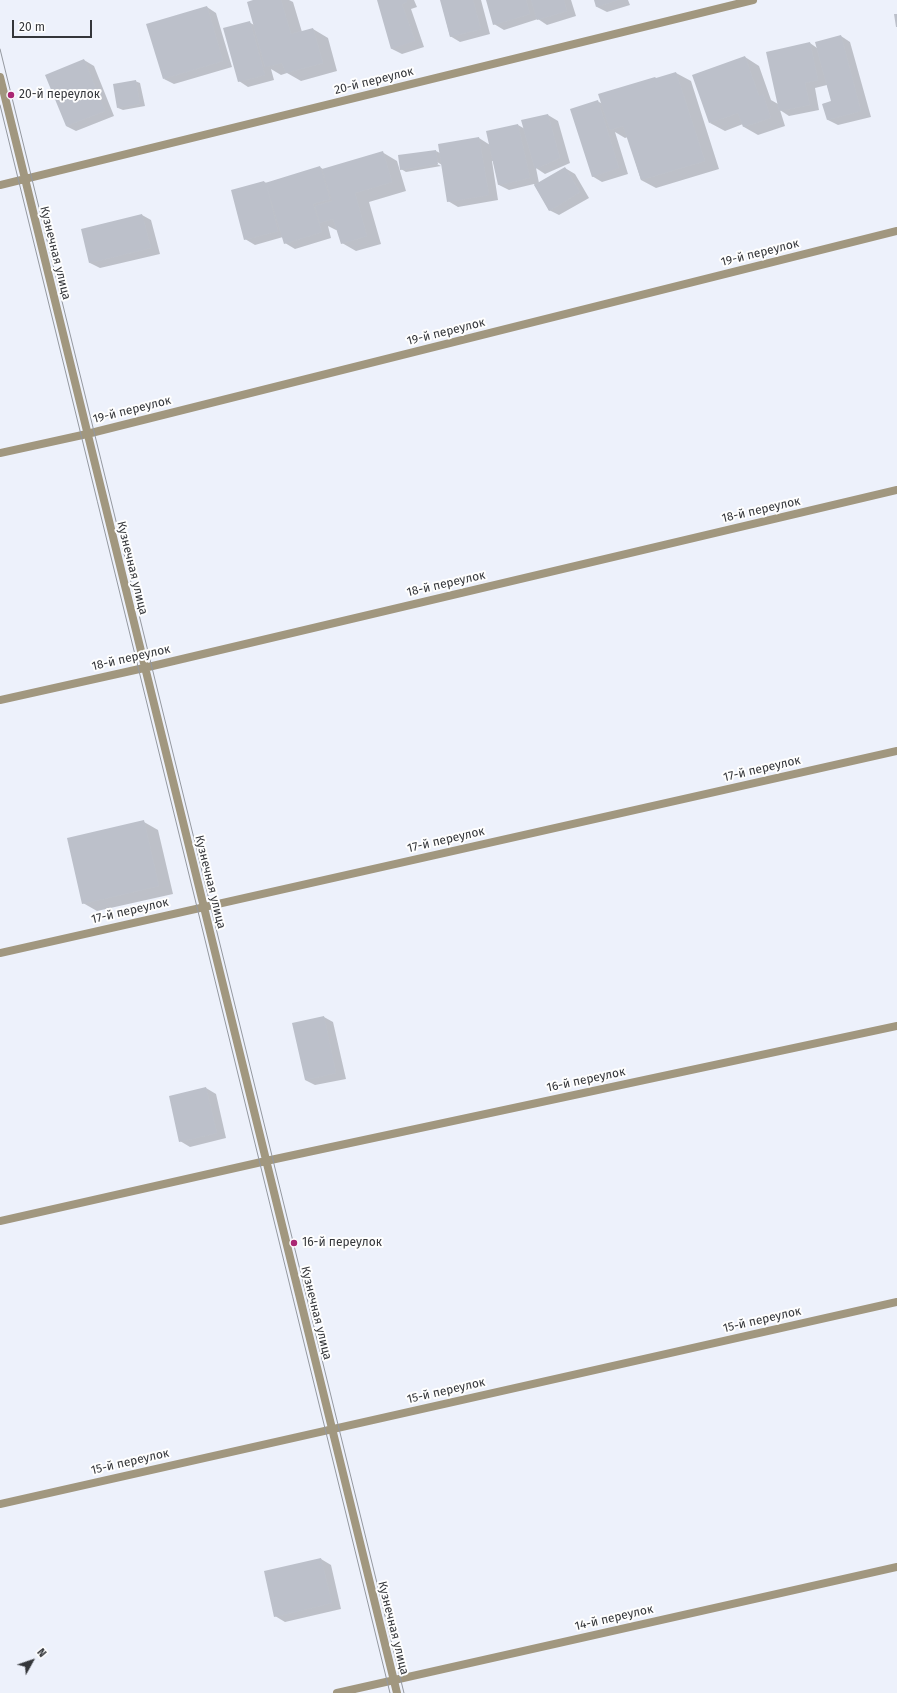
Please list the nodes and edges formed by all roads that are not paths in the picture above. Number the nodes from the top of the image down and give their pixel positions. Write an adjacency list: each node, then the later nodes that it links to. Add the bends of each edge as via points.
1 (753, 0): 3 (street, 20-й переулок)
2 (0, 77): 3 (street, Кузнечная улица)
3 (24, 179): 4 (street, 20-й переулок); 6 (street, Кузнечная улица)
4 (0, 185)
5 (897, 231): 6 (street, 19-й переулок)
6 (87, 434): 7 (street, 19-й переулок); 9 (street, Кузнечная улица)
7 (0, 453)
8 (897, 490): 9 (street, 18-й переулок)
9 (144, 668): 10 (street, 18-й переулок); 12 (street, Кузнечная улица)
10 (0, 700)
11 (897, 751): 12 (street, 17-й переулок)
12 (204, 907): 13 (street, 17-й переулок); 15 (street, Кузнечная улица)
13 (0, 953)
14 (897, 1026): 15 (street, 16-й переулок)
15 (266, 1161): 16 (street, 16-й переулок); 18 (street, Кузнечная улица)
16 (0, 1221)
17 (897, 1302): 18 (street, 15-й переулок)
18 (333, 1429): 19 (street, 15-й переулок); 21 (street, Кузнечная улица)
19 (0, 1504)
20 (897, 1567): 21 (street, 14-й переулок)
21 (394, 1680): 22 (street, 14-й переулок); 23 (street, Кузнечная улица)
22 (337, 1693)
23 (397, 1693)

